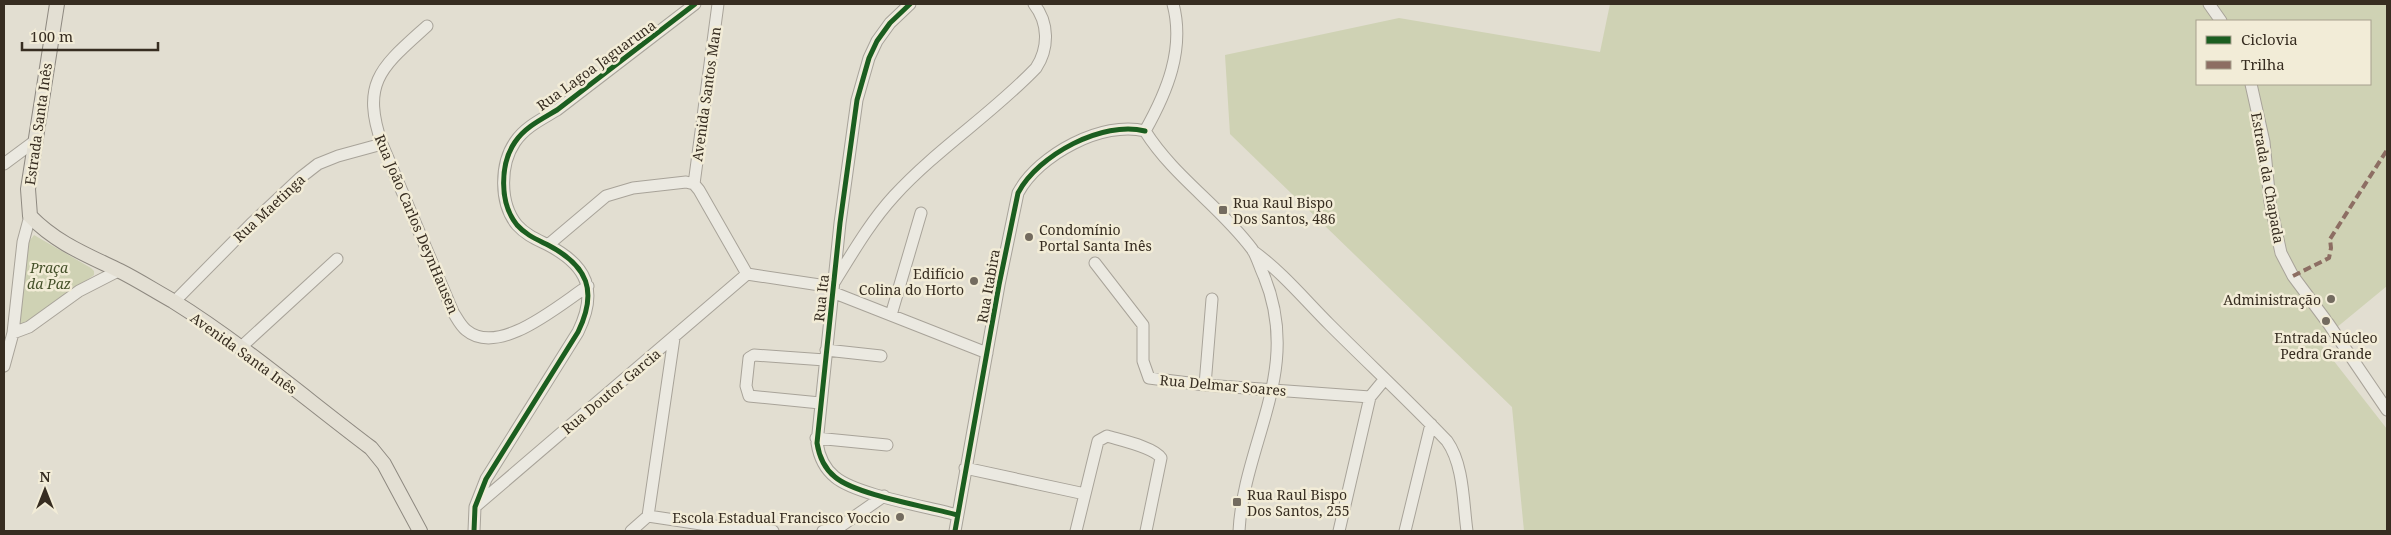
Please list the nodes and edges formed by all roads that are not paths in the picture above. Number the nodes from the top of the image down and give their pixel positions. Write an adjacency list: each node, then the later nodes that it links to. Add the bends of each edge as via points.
1 (57, 4): 12 (main road, Estrada Santa Inês)
2 (695, 4): 18 (street, Rua Lagoa Jaguaruna, via 557,110 532,124 516,141 508,156 504,175 508,209 516,224 529,236)
3 (718, 4): 15 (street, Avenida Santos Man)
4 (910, 4): 25 (street, Rua Ita, via 876,41 861,86 851,133)
5 (1034, 4): 25 (street, Rua Ita, via 1044,24 1046,40 1043,57 1036,68 893,196)
6 (1173, 4): 11 (street, via 1177,25 1173,67 1166,90)
7 (2209, 4): 8 (street)
8 (2220, 20)
9 (427, 26): 13 (street, Rua João Carlos DeynHausen, via 387,64 378,79 374,108)
10 (2251, 85): 41 (street, Estrada da Chapada, via 2264,142 2270,202 2281,253)
11 (1145, 131): 19 (street, via 1165,159); 32 (street, Rua Itabira, via 1132,128 1117,130 1060,149 1025,180 1016,199)
12 (35, 141): 14 (street); 17 (main road, Estrada Santa Inês, via 28,189)
13 (382, 144): 24 (street, Rua João Carlos DeynHausen, via 452,312 467,331 478,337 500,338 524,328); 27 (street, Rua Maetinga, via 318,164 251,224)
14 (4, 164)
15 (694, 184): 18 (street, via 686,182 633,188 606,196); 23 (street)
16 (921, 213): 28 (street)
17 (30, 216): 22 (main road, Avenida Santa Inês, via 54,237); 29 (street, via 21,258)
18 (548, 245): 24 (street, Rua Lagoa Jaguaruna, via 575,262)
19 (1253, 250): 36 (street, via 1270,263); 38 (street, via 1274,311 1277,335)
20 (337, 259): 31 (street)
21 (1095, 263): 37 (street, Rua Delmar Soares, via 1140,320 1144,330 1143,361 1149,378)
22 (118, 271): 27 (main road, Avenida Santa Inês); 29 (street, via 79,291 29,326)
23 (747, 274): 25 (street); 30 (street, Rua Doutor Garcia)
24 (588, 286): 48 (street, via 589,306 578,332 502,451)
25 (833, 287): 28 (street); 33 (street, Rua Ita)
26 (1212, 299): 37 (street)
27 (174, 302): 31 (main road, Avenida Santa Inês)
28 (891, 315): 32 (street)
29 (13, 333): 35 (street)
30 (674, 338): 48 (street, Rua Doutor Garcia); 50 (street)
31 (240, 348): 51 (main road, Avenida Santa Inês, via 371,448 384,464)
32 (987, 353): 45 (street, Rua Itabira)
33 (826, 355): 34 (street); 40 (street, Rua Ita); 40 (street, via 754,355 749,358 748,396)
34 (881, 356)
35 (4, 369)
36 (1384, 380): 39 (street); 42 (street)
37 (1205, 385): 38 (street, Rua Delmar Soares)
38 (1274, 388): 39 (street, Rua Delmar Soares); 59 (street, via 1244,490)
39 (1370, 397): 60 (street)
40 (820, 403): 43 (street, Rua Ita)
41 (2387, 410)
42 (1430, 424): 61 (street); 62 (street, via 1456,456)
43 (816, 438): 44 (street); 47 (street, Rua Ita, via 818,452 834,477 853,487)
44 (887, 445)
45 (964, 468): 46 (street); 49 (street, Rua Itabira)
46 (1085, 494): 57 (street); 58 (street, via 1098,440 1107,436 1158,454 1161,464)
47 (884, 496): 49 (street, Rua Ita); 55 (street, via 841,526)
48 (474, 507): 52 (street)
49 (957, 515): 56 (street, Rua Itabira)
50 (648, 516): 53 (street); 54 (street)
51 (420, 531)
52 (474, 531)
53 (631, 531)
54 (772, 531)
55 (823, 531)
56 (955, 531)
57 (1076, 531)
58 (1146, 531)
59 (1239, 531)
60 (1339, 531)
61 (1405, 531)
62 (1467, 531)

